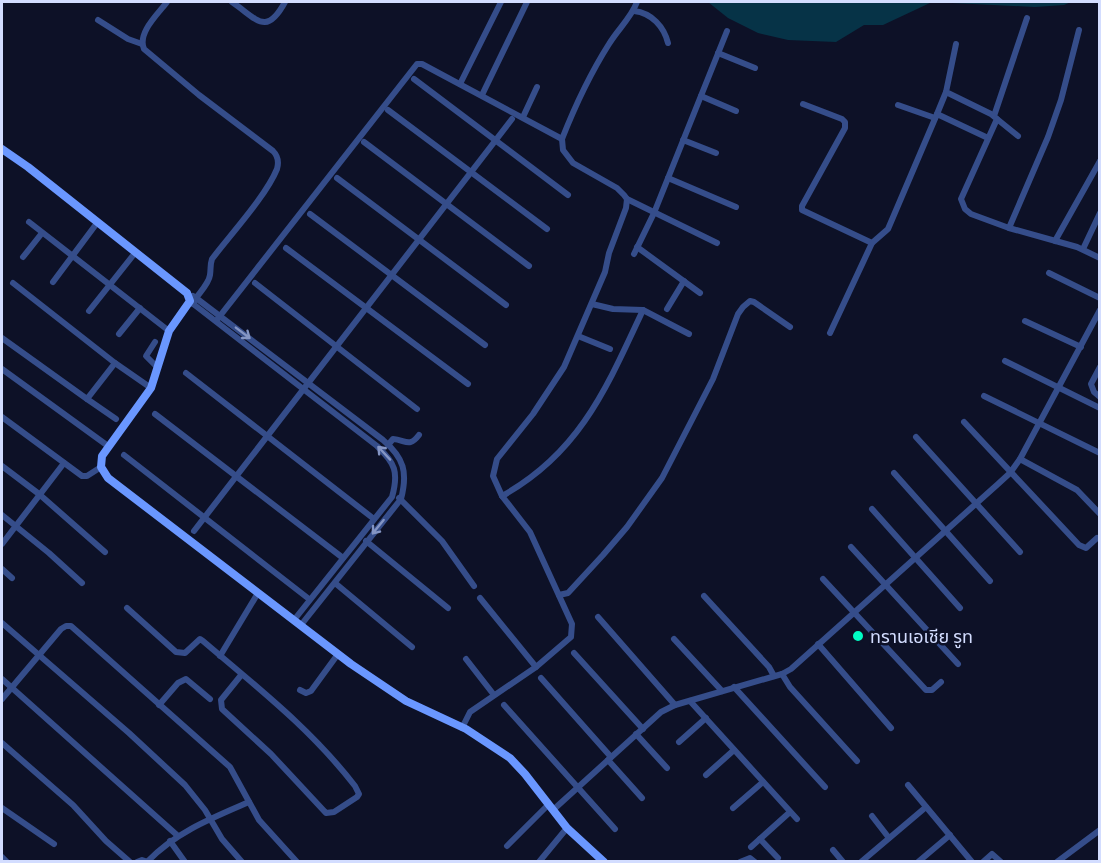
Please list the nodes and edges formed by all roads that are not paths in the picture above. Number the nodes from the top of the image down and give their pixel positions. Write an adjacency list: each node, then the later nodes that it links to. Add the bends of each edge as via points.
1 (167, 2): 13 (street, via 146,30)
2 (232, 2): 3 (street, via 267,23)
3 (285, 2)
4 (501, 2): 18 (street)
5 (527, 2): 21 (street)
6 (638, 2): 7 (street)
7 (634, 11): 12 (street, via 659,24); 33 (street, via 589,76)
8 (1027, 18): 29 (street)
9 (98, 20): 13 (street)
10 (1079, 30): 54 (street, via 1048,137)
11 (727, 31): 15 (street)
12 (668, 43)
13 (142, 44): 77 (street, via 154,58 273,151 278,161 263,192 212,259 210,277)
14 (956, 44): 20 (street)
15 (718, 53): 16 (street); 22 (street)
16 (755, 68)
17 (414, 79): 35 (street)
18 (460, 84): 21 (street); 86 (street, via 417,64)
19 (537, 87): 28 (street)
20 (946, 92): 27 (street); 29 (street)
21 (482, 95): 28 (street)
22 (701, 96): 26 (street); 34 (street)
23 (803, 104): 60 (street, via 842,119 845,128 802,210)
24 (898, 105): 27 (street)
25 (388, 110): 40 (street)
26 (736, 111)
27 (936, 116): 32 (street); 60 (street, via 888,229)
28 (523, 117): 33 (street)
29 (995, 118): 31 (street); 32 (street)
30 (512, 119): 35 (street)
31 (1018, 136)
32 (988, 138): 54 (street, via 962,204 971,214)
33 (562, 139): 46 (street, via 563,150 573,163 617,188)
34 (683, 140): 38 (street); 43 (street)
35 (496, 141): 40 (street); 45 (street)
36 (363, 142): 47 (street)
37 (2, 149): 53 (street)
38 (716, 153)
39 (1100, 161): 41 (street)
40 (471, 172): 47 (street); 55 (street)
41 (1093, 173): 44 (street); 58 (street)
42 (337, 178): 57 (street)
43 (668, 178): 48 (street); 49 (street)
44 (1100, 178)
45 (568, 195)
46 (627, 199): 49 (street); 78 (street)
47 (447, 204): 57 (street); 67 (street)
48 (736, 207)
49 (654, 213): 59 (street); 70 (street, via 636,250)
50 (1100, 213): 62 (street)
51 (310, 214): 69 (street)
52 (29, 222): 56 (street)
53 (97, 224): 63 (street); 65 (street)
54 (1009, 228): 58 (street)
55 (547, 229)
56 (42, 233): 64 (street); 65 (street)
57 (420, 240): 69 (street); 79 (street)
58 (1056, 241): 62 (street)
59 (717, 243)
60 (872, 243): 90 (street)
61 (286, 248): 80 (street)
62 (1083, 249): 66 (street)
63 (135, 253): 74 (street); 77 (street)
64 (23, 257)
65 (72, 257): 71 (street); 74 (street)
66 (1100, 258)
67 (529, 266)
68 (1049, 273): 76 (street)
69 (392, 276): 80 (street); 96 (street)
70 (684, 281): 75 (street); 82 (street)
71 (53, 282)
72 (13, 283): 101 (street)
73 (255, 284): 97 (street)
74 (109, 285): 81 (street); 85 (street)
75 (700, 293)
76 (1100, 298)
77 (192, 299): 86 (street); 89 (street)
78 (591, 304): 83 (street); 93 (street)
79 (506, 305)
80 (367, 308): 97 (street); 107 (street)
81 (140, 309): 89 (street); 91 (street)
82 (667, 309)
83 (643, 310): 92 (street); 137 (street, via 610,383 576,434 548,465)
84 (1100, 310): 98 (street)
85 (89, 311)
86 (218, 318): 106 (street, one-way to 106); 110 (street)
87 (1025, 321): 98 (street)
88 (790, 327): 165 (street, via 754,302 743,307 713,379 662,478 609,548 568,593)
89 (169, 331): 104 (street)
90 (830, 333)
91 (119, 334)
92 (689, 334)
93 (578, 336): 99 (street); 137 (street, via 553,386 494,465 492,476)
94 (2, 338): 113 (street)
95 (155, 342): 104 (street, via 146,356)
96 (485, 345)
97 (337, 346): 106 (street); 115 (street)
98 (1081, 347): 108 (street)
99 (610, 349)
100 (1005, 361): 108 (street)
101 (115, 363): 109 (street); 113 (street)
102 (1100, 367): 112 (street, via 1091,384)
103 (2, 369): 125 (street)
104 (158, 369): 109 (street)
105 (186, 373): 122 (street)
106 (309, 383): 110 (street); 124 (street)
107 (468, 384)
108 (1059, 387): 114 (street); 120 (street)
109 (152, 388): 125 (street)
110 (304, 390): 122 (street); 136 (street, one-way to 110, via 395,470 389,457)
111 (984, 396): 120 (street)
112 (1100, 397)
113 (87, 399): 118 (street)
114 (1100, 408)
115 (417, 409)
116 (155, 414): 134 (street)
117 (2, 417): 129 (street)
118 (116, 419)
119 (963, 422): 133 (street)
120 (1040, 424): 126 (street); 128 (street)
121 (418, 435): 124 (street, via 414,442 393,439)
122 (268, 436): 134 (street); 144 (street)
123 (916, 437): 139 (street)
124 (388, 445): 138 (street, via 397,452 404,469)
125 (108, 446): 131 (street)
126 (1100, 453)
127 (124, 456): 143 (street)
128 (1020, 459): 133 (street); 141 (street, via 1077,490)
129 (64, 463): 131 (street, via 82,476); 135 (street)
130 (2, 466): 135 (street)
131 (101, 467): 164 (street, via 108,478)
132 (894, 473): 147 (street)
133 (1010, 473): 139 (street); 148 (street, via 1078,545 1086,548)
134 (236, 476): 143 (street); 154 (street)
135 (39, 494): 145 (street); 152 (street)
136 (393, 496): 138 (street); 144 (street)
137 (501, 496): 165 (street, via 530,532)
138 (401, 499): 149 (street, one-way to 149); 163 (street, via 442,542)
139 (976, 504): 147 (street); 153 (street)
140 (872, 509): 155 (street)
141 (1100, 514)
142 (2, 515): 145 (street)
143 (204, 518): 146 (street); 168 (street)
144 (374, 519): 154 (street)
145 (16, 526): 150 (street); 161 (street)
146 (194, 531)
147 (946, 531): 155 (street); 159 (street)
148 (1097, 538)
149 (366, 541): 160 (street); 170 (street)
150 (2, 544)
151 (851, 547): 162 (street)
152 (105, 552)
153 (1020, 552)
154 (343, 558): 168 (street)
155 (916, 558): 162 (street); 171 (street)
156 (2, 569): 157 (street)
157 (12, 578)
158 (823, 579): 172 (street)
159 (990, 581)
160 (335, 582): 175 (street); 178 (street)
161 (82, 584)
162 (886, 585): 172 (street); 184 (street)
163 (474, 586)
164 (258, 593): 175 (street); 182 (street)
165 (559, 595): 185 (street, via 572,624 571,638)
166 (704, 597): 187 (street)
167 (480, 598): 185 (street)
168 (309, 599): 175 (street)
169 (127, 608): 182 (street, via 176,652 184,653 200,639)
170 (448, 608)
171 (960, 608)
172 (854, 613): 177 (street); 190 (street, via 926,690)
173 (598, 617): 201 (street)
174 (2, 622): 180 (street)
175 (298, 623): 181 (street)
176 (675, 639): 194 (street)
177 (818, 644): 187 (street, via 791,669); 204 (street)
178 (412, 647)
179 (574, 653): 205 (street)
180 (39, 654): 191 (street); 199 (street, via 61,629 71,626); 226 (street, via 162,762)
181 (338, 654): 193 (street, via 311,691); 203 (street, via 406,701)
182 (220, 656): 186 (street)
183 (466, 659): 195 (street)
184 (958, 664)
185 (536, 667): 195 (street)
186 (242, 674): 186 (street, via 222,700 222,709 326,813 357,797 355,786 300,723)
187 (778, 675): 192 (street); 211 (street)
188 (541, 678): 210 (street)
189 (2, 679): 191 (street)
190 (941, 682)
191 (11, 687): 196 (street); 231 (street)
192 (734, 687): 194 (street); 217 (street)
193 (300, 690)
194 (722, 690): 198 (street)
195 (495, 695): 203 (street, via 468,714)
196 (2, 699)
197 (210, 699): 199 (street, via 186,679)
198 (690, 701): 201 (street); 202 (street)
199 (159, 705): 219 (street, via 230,767)
200 (504, 705): 216 (street)
201 (675, 705): 205 (street)
202 (706, 718): 208 (street); 209 (street)
203 (462, 728): 220 (street, via 510,758)
204 (891, 728)
205 (642, 729): 206 (street)
206 (636, 735): 210 (street); 212 (street)
207 (2, 742): 243 (street)
208 (679, 742)
209 (734, 750): 213 (street); 214 (street)
210 (609, 758): 216 (street); 218 (street)
211 (856, 761)
212 (667, 768)
213 (706, 775)
214 (763, 782): 223 (street); 224 (street)
215 (908, 785): 221 (street)
216 (577, 787): 220 (street); 229 (street)
217 (825, 788)
218 (642, 798)
219 (249, 802): 226 (street); 248 (street)
220 (550, 807): 228 (street); 237 (street)
221 (926, 807): 232 (street); 233 (street)
222 (2, 808): 236 (street)
223 (734, 808)
224 (790, 812): 227 (street); 234 (street)
225 (872, 816): 233 (street)
226 (211, 818): 231 (street); 247 (street, via 222,840)
227 (797, 819)
228 (567, 828): 249 (street); 250 (street)
229 (615, 829)
230 (1100, 830): 259 (street)
231 (178, 836): 235 (street)
232 (950, 836): 255 (street); 256 (street)
233 (889, 838): 254 (street)
234 (760, 839): 238 (street); 241 (street)
235 (170, 841): 245 (street); 246 (street)
236 (54, 844)
237 (507, 846)
238 (751, 847)
239 (833, 850): 253 (street)
240 (2, 857): 242 (street)
241 (778, 858)
242 (7, 861)
243 (130, 861)
244 (137, 861): 245 (street)
245 (148, 861)
246 (185, 861)
247 (242, 861)
248 (297, 861)
249 (538, 861)
250 (604, 861)
251 (740, 861): 252 (street)
252 (755, 861)
253 (843, 861)
254 (861, 861)
255 (918, 861)
256 (972, 861)
257 (983, 861): 258 (street, via 992,854)
258 (1001, 861)
259 (1057, 861)

